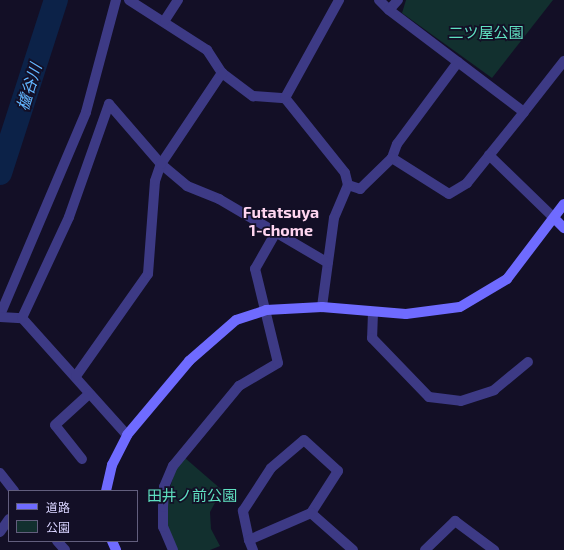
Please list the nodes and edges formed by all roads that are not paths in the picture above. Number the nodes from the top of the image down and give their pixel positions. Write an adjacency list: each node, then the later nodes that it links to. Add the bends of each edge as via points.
1 (116, 0): 26 (street, via 86,112)
2 (129, 0): 8 (street)
3 (178, 0): 8 (street)
4 (339, 0): 12 (street)
5 (379, 0): 7 (street)
6 (398, 0): 7 (street)
7 (389, 10): 10 (street)
8 (165, 20): 11 (street, via 208,50)
9 (564, 61): 13 (street)
10 (458, 62): 13 (street); 15 (street, via 397,144)
11 (222, 73): 12 (street, via 253,96); 16 (street)
12 (284, 98): 17 (street, via 345,173)
13 (524, 112): 14 (street)
14 (489, 155): 15 (street, via 467,183 449,194); 19 (street)
15 (392, 158): 17 (street, via 360,189)
16 (161, 164): 21 (street, via 187,186 219,199); 27 (street, via 109,104 69,218); 29 (street, via 155,181 148,274)
17 (348, 185): 22 (street, via 334,218)
18 (564, 204): 19 (street)
19 (554, 219): 20 (street); 25 (street, via 507,279 460,308 406,314)
20 (564, 228)
21 (275, 234): 22 (street); 24 (street, via 255,269)
22 (328, 262): 23 (street)
23 (322, 307): 24 (street); 25 (street)
24 (266, 310): 31 (street, via 236,320 215,335); 42 (street, via 278,363 239,386 173,466 164,487 163,507 163,527)
25 (373, 312): 28 (street, via 372,338 429,397 461,401 494,390)
26 (0, 316): 27 (street)
27 (22, 318): 29 (street)
28 (528, 362)
29 (76, 376): 30 (street)
30 (89, 394): 31 (street); 32 (street, via 55,425)
31 (127, 434): 35 (street, via 112,465)
32 (82, 459)
33 (0, 473): 34 (street)
34 (13, 490)
35 (106, 490)
36 (311, 513): 40 (street); 40 (street, via 338,471 304,440 270,468 243,511); 43 (street)
37 (8, 521): 38 (street)
38 (0, 532)
39 (58, 542): 41 (street)
40 (251, 545)
41 (65, 550)
42 (172, 550)
43 (353, 550)
44 (425, 550): 45 (street, via 455,521)
45 (494, 550)

